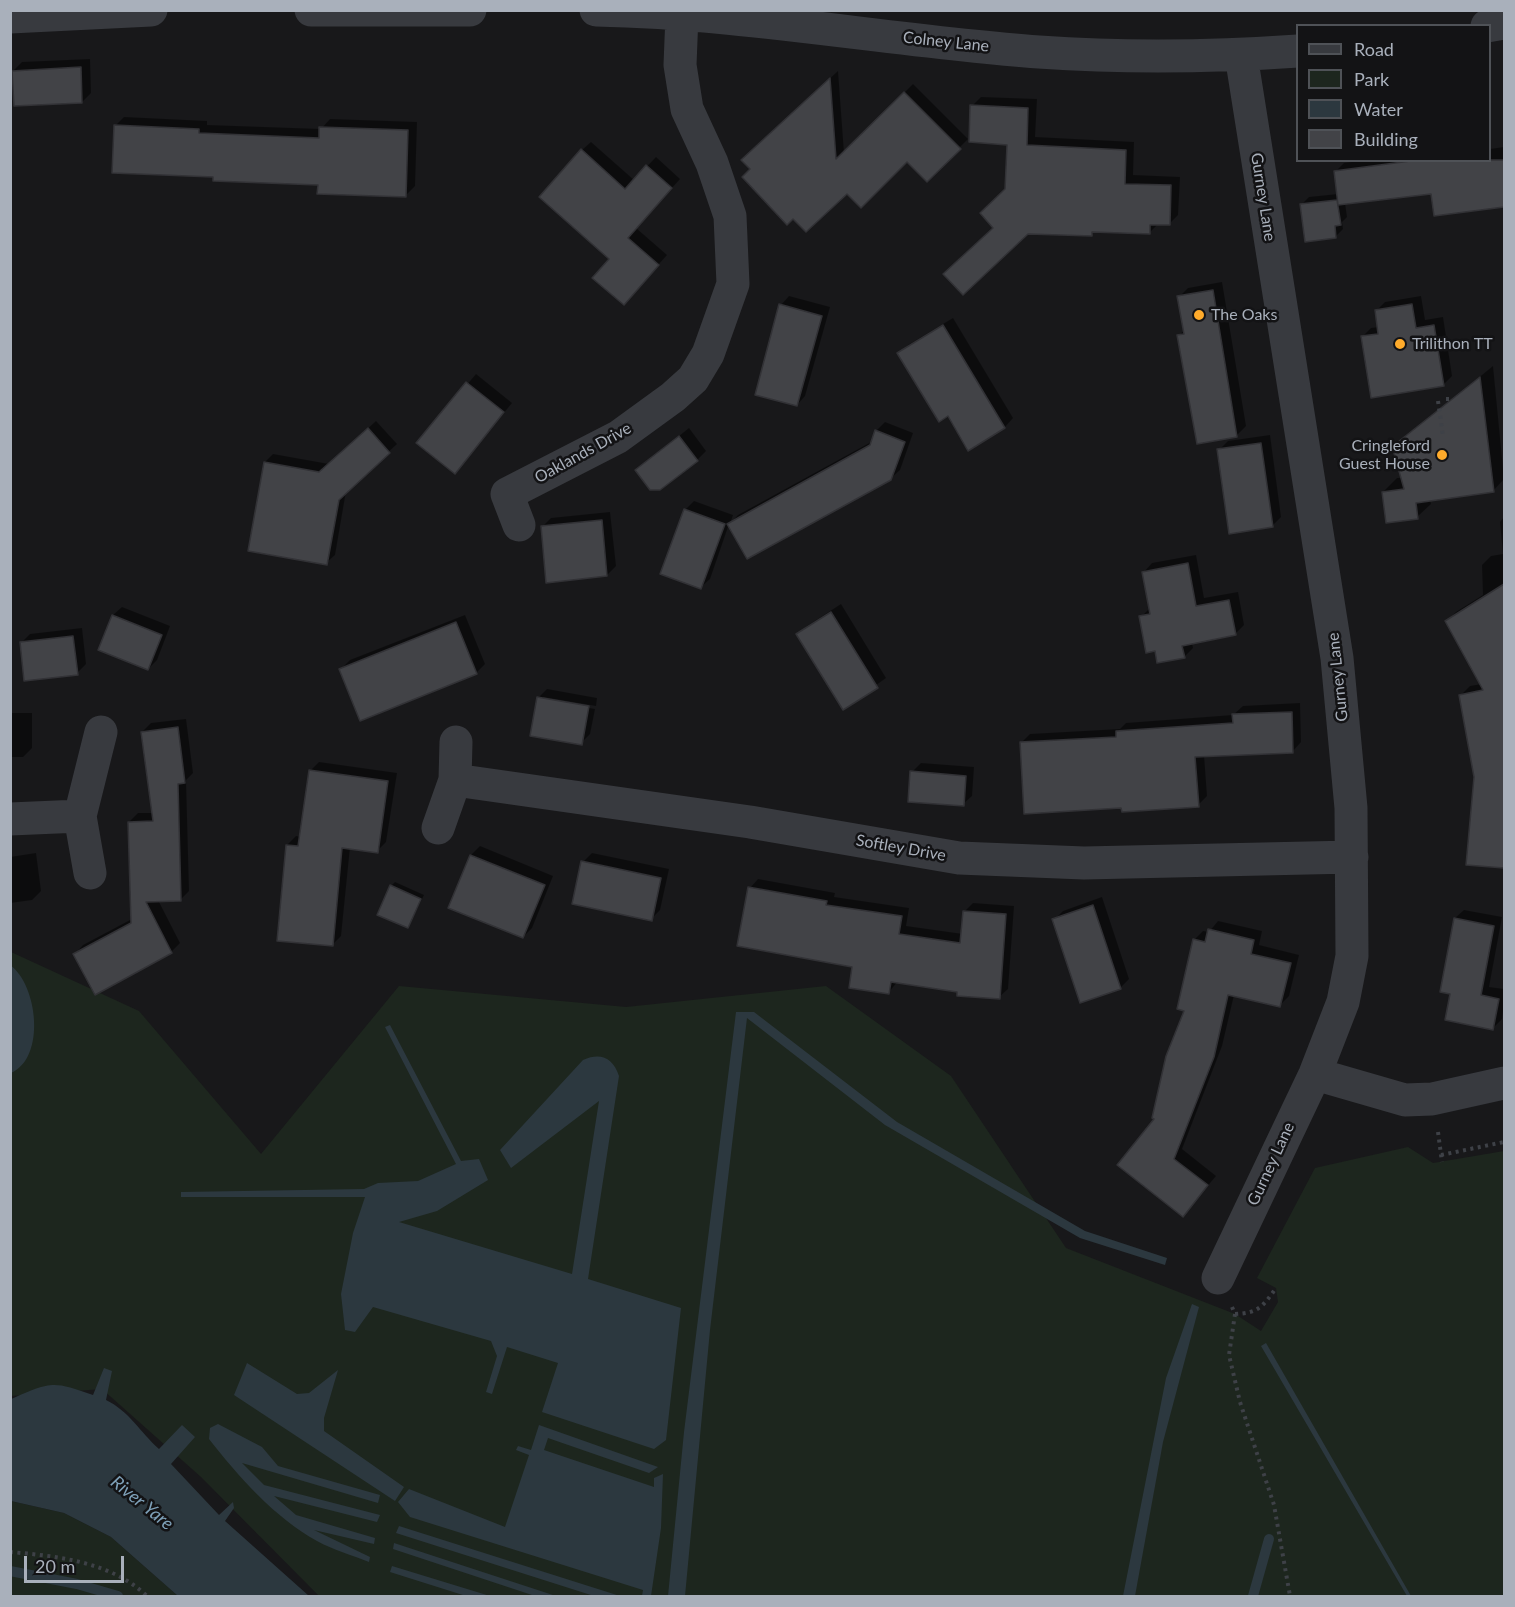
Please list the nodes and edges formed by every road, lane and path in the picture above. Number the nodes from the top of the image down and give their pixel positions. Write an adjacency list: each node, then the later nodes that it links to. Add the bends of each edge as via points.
1 (151, 10): 7 (street)
2 (310, 10): 5 (street)
3 (470, 10): 5 (street)
4 (596, 10): 6 (street, Colney Lane)
5 (425, 11)
6 (682, 15): 9 (street, Colney Lane, via 1038,52); 14 (street, Oaklands Drive, via 680,65 687,109 712,163 730,216 733,284 708,354 693,379 618,437 507,494)
7 (10, 17)
8 (1296, 51): 9 (street, Colney Lane)
9 (1241, 55): 21 (street, Gurney Lane, via 1337,658)
10 (1446, 399): 11 (path)
11 (1451, 399)
12 (1438, 400): 13 (path)
13 (1443, 436)
14 (519, 525)
15 (101, 732): 18 (street)
16 (456, 742): 17 (street)
17 (455, 780): 20 (street); 21 (street, Softley Drive, via 750,822 959,858 1084,863)
18 (80, 816): 19 (street); 22 (street)
19 (10, 819)
20 (438, 828)
21 (1352, 858): 23 (street, Gurney Lane, via 1352,956 1343,1002)
22 (90, 873)
23 (1315, 1074): 24 (street, via 1405,1101); 27 (street, Gurney Lane)
24 (1504, 1083)
25 (1504, 1142): 26 (path, via 1441,1155)
26 (1442, 1162)
27 (1218, 1278)
28 (1276, 1288): 31 (path, via 1251,1314 1235,1314 1229,1355 1274,1505)
29 (10, 1552): 30 (path, via 95,1565 135,1585)
30 (147, 1596)
31 (1290, 1596)

